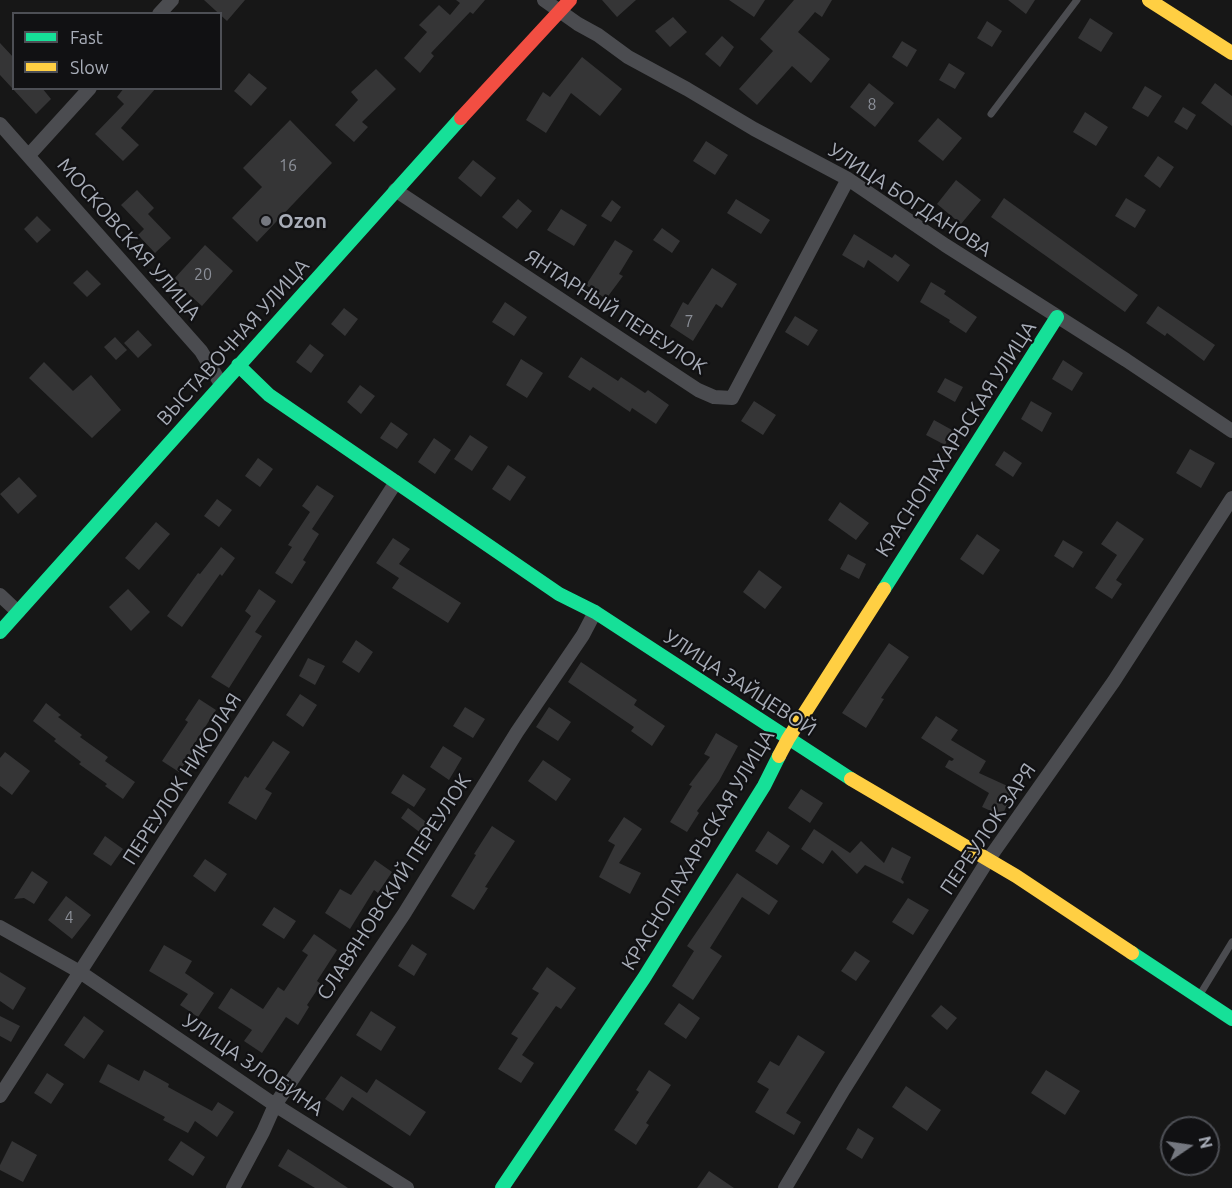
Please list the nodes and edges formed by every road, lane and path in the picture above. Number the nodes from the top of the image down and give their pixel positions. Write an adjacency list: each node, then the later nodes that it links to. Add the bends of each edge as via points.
1 (172, 0): 7 (street)
2 (544, 0): 6 (street, УЛИЦА БОГДАНОВА)
3 (570, 0): 6 (street, ВЫСТАВОЧНАЯ УЛИЦА)
4 (1077, 0): 10 (lane)
5 (1149, 0): 8 (street)
6 (560, 11): 13 (street, УЛИЦА БОГДАНОВА, via 628,57); 14 (street, ВЫСТАВОЧНАЯ УЛИЦА)
7 (161, 12)
8 (1232, 52)
9 (88, 90): 12 (street)
10 (992, 114)
11 (0, 124): 12 (street, МОСКОВСКАЯ УЛИЦА)
12 (29, 155): 17 (street, МОСКОВСКАЯ УЛИЦА, via 201,351)
13 (848, 179): 14 (street, ЯНТАРНЫЙ ПЕРЕУЛОК, via 732,398 714,397 698,390); 15 (street, УЛИЦА БОГДАНОВА)
14 (395, 190): 16 (street, ВЫСТАВОЧНАЯ УЛИЦА)
15 (1057, 317): 18 (street, УЛИЦА БОГДАНОВА); 25 (street, КРАСНОПАХАРЬСКАЯ УЛИЦА)
16 (238, 365): 17 (street, ВЫСТАВОЧНАЯ УЛИЦА); 19 (street, УЛИЦА ЗАЙЦЕВОЙ, via 269,395)
17 (221, 384): 22 (street, ВЫСТАВОЧНАЯ УЛИЦА)
18 (1232, 431)
19 (396, 482): 23 (street, УЛИЦА ЗАЙЦЕВОЙ, via 559,594); 29 (street, ПЕРЕУЛОК НИКОЛАЯ)
20 (1232, 498): 26 (street, ПЕРЕУЛОК ЗАРЯ, via 1114,681)
21 (0, 595): 22 (street)
22 (18, 612): 24 (street, ВЫСТАВОЧНАЯ УЛИЦА)
23 (595, 612): 25 (street, УЛИЦА ЗАЙЦЕВОЙ); 33 (street, СЛАВЯНОВСКИЙ ПЕРЕУЛОК, via 404,915)
24 (0, 632)
25 (788, 739): 26 (street, УЛИЦА ЗАЙЦЕВОЙ); 36 (street, КРАСНОПАХАРЬСКАЯ УЛИЦА, via 764,786 644,978)
26 (988, 860): 30 (street, УЛИЦА ЗАЙЦЕВОЙ); 37 (street, ПЕРЕУЛОК ЗАРЯ)
27 (0, 927): 29 (street, УЛИЦА ЗЛОБИНА)
28 (1232, 942): 30 (lane)
29 (80, 972): 32 (street, ПЕРЕУЛОК НИКОЛАЯ); 33 (street, УЛИЦА ЗЛОБИНА)
30 (1199, 997): 31 (street, УЛИЦА ЗАЙЦЕВОЙ)
31 (1232, 1019)
32 (0, 1096)
33 (275, 1105): 34 (street, СЛАВЯНОВСКИЙ ПЕРЕУЛОК); 35 (street, УЛИЦА ЗЛОБИНА)
34 (233, 1188)
35 (407, 1188)
36 (502, 1188)
37 (785, 1188)

